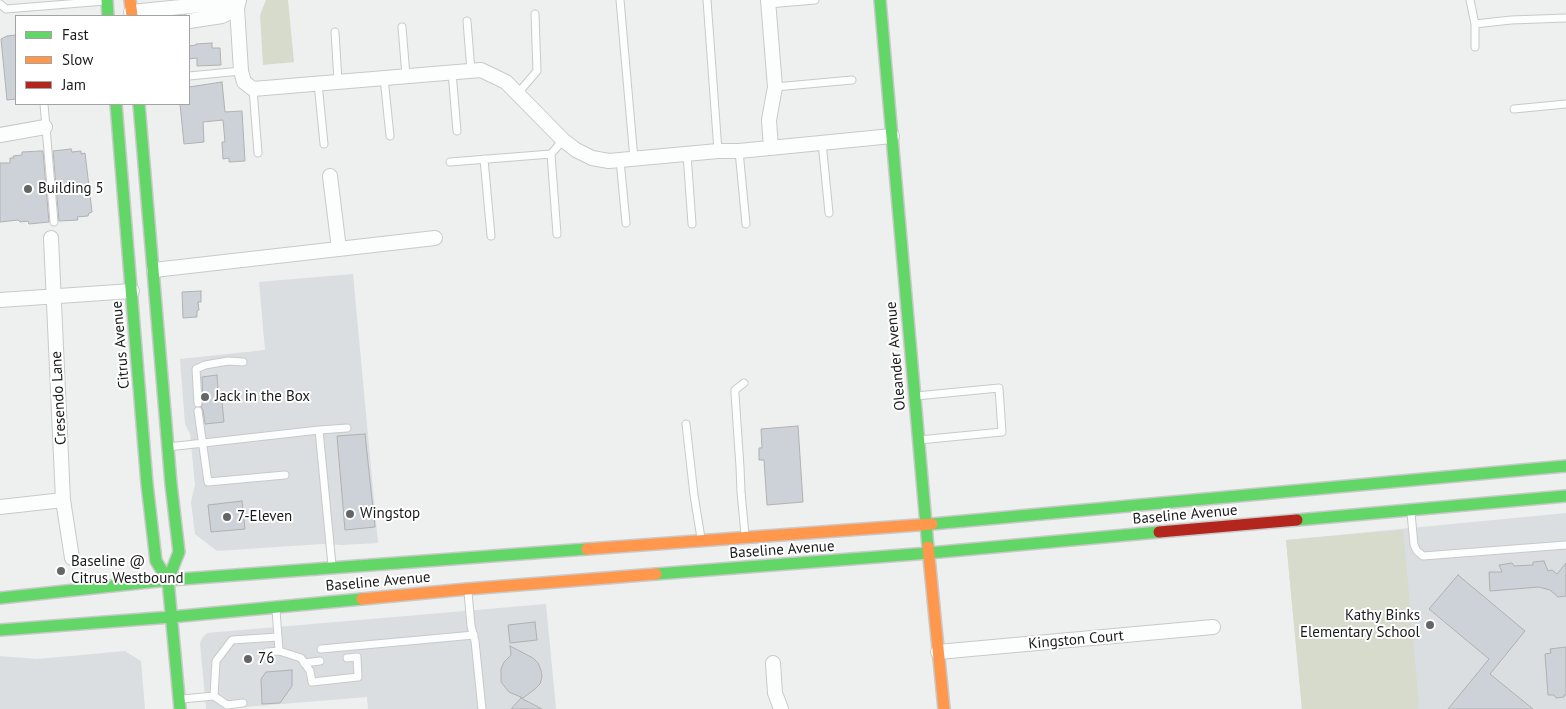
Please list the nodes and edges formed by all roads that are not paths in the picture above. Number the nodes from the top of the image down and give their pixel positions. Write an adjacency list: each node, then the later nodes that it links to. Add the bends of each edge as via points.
1 (107, 0): 8 (lane, via 6,9); 12 (main road)
2 (620, 0): 52 (lane)
3 (707, 0): 46 (lane)
4 (815, 0): 7 (lane)
5 (880, 0): 41 (main road, Oleander Avenue)
6 (1470, 0): 16 (lane)
7 (768, 2): 29 (street)
8 (0, 4)
9 (238, 4): 10 (street); 14 (street, via 222,16); 20 (street)
10 (131, 9)
11 (535, 14): 31 (lane, via 537,71)
12 (108, 15)
13 (1566, 18): 16 (lane)
14 (190, 20)
15 (467, 21): 21 (lane)
16 (1475, 24): 19 (lane)
17 (402, 27): 24 (lane)
18 (335, 32): 27 (lane)
19 (1475, 47)
20 (241, 71): 23 (lane); 30 (street, via 244,82)
21 (471, 71): 22 (street); 31 (street, via 481,70 506,82)
22 (452, 72): 24 (street); 38 (lane)
23 (190, 76)
24 (406, 76): 25 (street)
25 (384, 78): 27 (street); 40 (lane)
26 (852, 80): 29 (lane)
27 (338, 81): 28 (street)
28 (318, 83): 30 (street); 44 (lane)
29 (775, 87): 45 (street, via 769,120)
30 (253, 89): 48 (lane)
31 (518, 93): 42 (street)
32 (1566, 104): 36 (lane)
33 (44, 105): 37 (lane)
34 (116, 105): 66 (main road, Citrus Avenue)
35 (139, 105): 65 (main road, Citrus Avenue)
36 (1514, 109)
37 (46, 127): 39 (street); 56 (lane)
38 (457, 131)
39 (0, 135)
40 (390, 136)
41 (892, 136): 43 (street); 71 (main road, Oleander Avenue)
42 (563, 140): 49 (lane); 52 (street, via 592,158 609,161)
43 (822, 142): 45 (street); 55 (lane)
44 (324, 144)
45 (771, 148): 47 (street)
46 (718, 151): 47 (street); 50 (street)
47 (739, 151): 59 (lane)
48 (258, 153)
49 (551, 154): 51 (lane); 60 (lane)
50 (687, 154): 52 (street); 58 (lane)
51 (484, 159): 53 (lane); 61 (lane)
52 (627, 159): 57 (lane)
53 (450, 162)
54 (330, 176): 64 (street)
55 (829, 214)
56 (54, 222)
57 (626, 223)
58 (692, 224)
59 (746, 224)
60 (557, 234)
61 (491, 236)
62 (51, 238): 67 (street, Cresendo Lane)
63 (436, 238): 64 (street)
64 (339, 249): 65 (street)
65 (154, 270): 79 (main road, Citrus Avenue)
66 (132, 291): 67 (street); 93 (main road, Citrus Avenue, via 156,561)
67 (54, 296): 68 (street); 83 (street, Cresendo Lane)
68 (0, 300)
69 (243, 362): 72 (lane, via 228,361 196,369)
70 (744, 383): 87 (lane, via 735,390 735,394)
71 (914, 396): 77 (main road, Oleander Avenue); 77 (lane, via 999,388 1002,432)
72 (198, 402)
73 (198, 411): 78 (lane)
74 (686, 424): 88 (lane)
75 (347, 428): 76 (lane)
76 (319, 430): 78 (lane); 92 (lane)
77 (918, 440): 86 (main road, Oleander Avenue)
78 (202, 442): 79 (lane); 81 (lane, via 208,482)
79 (168, 447): 93 (main road, Citrus Avenue, via 179,552)
80 (1566, 466): 86 (main road, Baseline Avenue)
81 (285, 476)
82 (1566, 496): 85 (main road, Baseline Avenue)
83 (63, 500): 84 (street); 91 (street, Cresendo Lane)
84 (0, 507)
85 (1411, 510): 89 (lane, via 1414,545 1423,556); 90 (main road, Baseline Avenue)
86 (927, 524): 87 (main road, Baseline Avenue); 90 (main road, Oleander Avenue)
87 (745, 538): 88 (main road, Baseline Avenue)
88 (701, 541): 92 (main road, Baseline Avenue)
89 (1566, 545)
90 (930, 553): 94 (main road, Baseline Avenue); 105 (main road, Oleander Avenue)
91 (72, 558)
92 (332, 568): 93 (main road, Baseline Avenue)
93 (168, 580): 95 (main road, Baseline Avenue); 97 (main road, Citrus Avenue)
94 (467, 589): 96 (main road, Baseline Avenue); 100 (lane)
95 (0, 598)
96 (275, 606): 97 (main road, Baseline Avenue); 101 (lane)
97 (171, 617): 99 (main road, Baseline Avenue); 112 (main road, Citrus Avenue)
98 (1213, 627): 105 (street, Kingston Court)
99 (0, 630)
100 (474, 635): 102 (lane); 113 (lane)
101 (278, 636): 103 (lane); 110 (lane, via 232,640 216,661)
102 (321, 649)
103 (279, 651): 104 (lane); 108 (lane, via 301,658)
104 (267, 652)
105 (938, 652): 115 (main road, Oleander Avenue)
106 (347, 658): 108 (lane, via 357,658 358,677 312,682)
107 (320, 662): 108 (lane)
108 (304, 663)
109 (773, 663): 114 (street, via 775,693)
110 (214, 696): 111 (lane, via 227,704); 112 (lane)
111 (243, 703)
112 (179, 704)
113 (482, 709)
114 (781, 709)
115 (944, 709)

